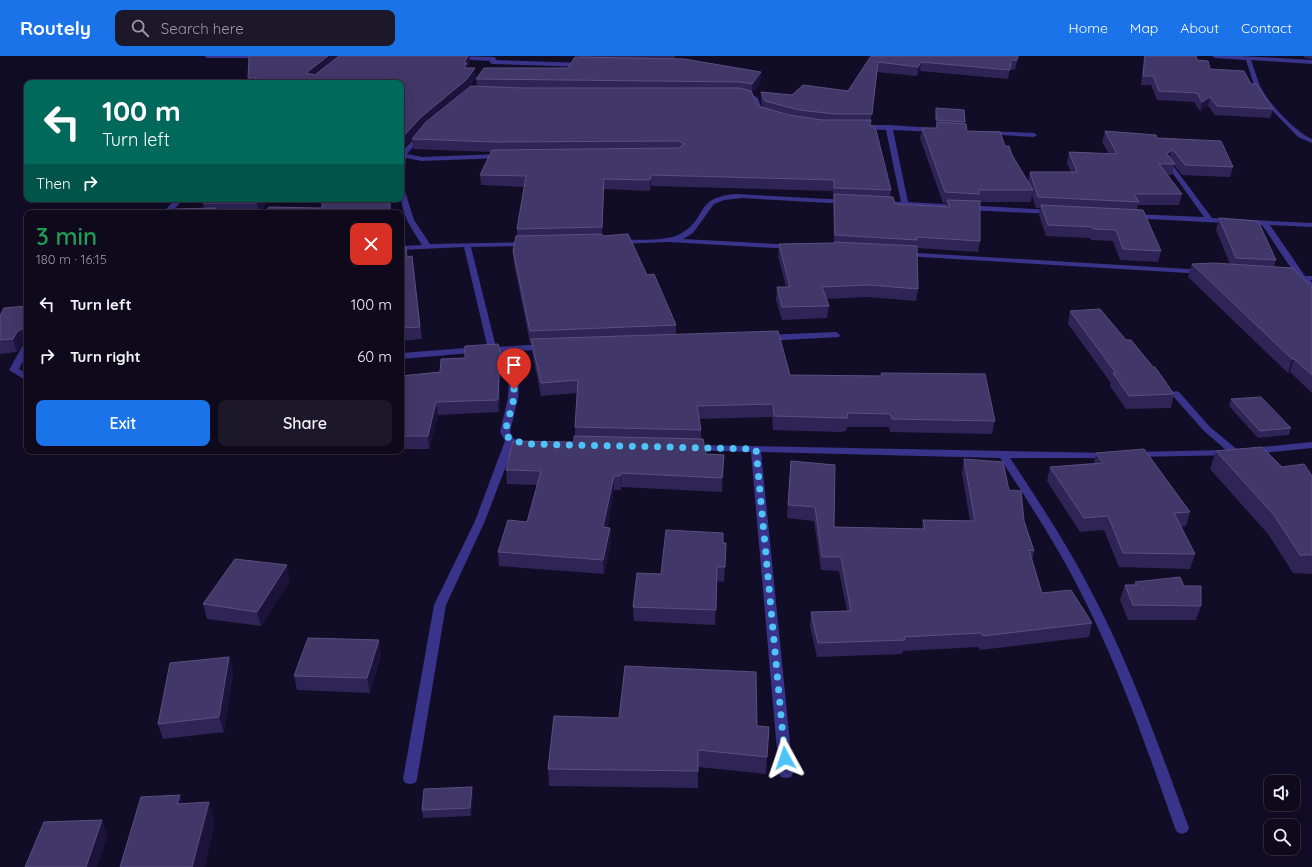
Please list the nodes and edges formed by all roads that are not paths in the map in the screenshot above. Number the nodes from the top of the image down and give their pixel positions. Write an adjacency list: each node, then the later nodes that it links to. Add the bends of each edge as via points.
1 (207, 56): 2 (street)
2 (256, 56)
3 (1215, 56): 5 (street)
4 (447, 58): 6 (street)
5 (1248, 58): 7 (street); 18 (street, via 1258,88 1272,107 1300,136)
6 (494, 59): 8 (street); 9 (street)
7 (1312, 62)
8 (591, 65)
9 (488, 68)
10 (736, 94): 11 (street, via 752,96 759,102 760,113)
11 (770, 119)
12 (854, 127): 13 (street)
13 (889, 127): 15 (street); 27 (street)
14 (424, 130): 19 (street)
15 (943, 130)
16 (981, 132): 17 (street)
17 (1034, 135)
18 (1312, 141)
19 (404, 154)
20 (404, 155): 21 (street, via 422,158)
21 (508, 156)
22 (1169, 164): 31 (street)
23 (404, 201): 38 (street, via 410,220)
24 (177, 202): 28 (street)
25 (857, 202): 34 (street, via 738,197 719,199 708,205 689,234)
26 (873, 203): 27 (street)
27 (905, 204): 29 (street)
28 (169, 210)
29 (1061, 212)
30 (1124, 215): 31 (street)
31 (1210, 220): 32 (street)
32 (1264, 222): 33 (street); 43 (street)
33 (1312, 225)
34 (668, 240): 35 (street); 40 (street)
35 (613, 242)
36 (535, 244): 37 (street)
37 (467, 245): 38 (street); 49 (street)
38 (427, 246): 39 (street)
39 (404, 248)
40 (803, 248)
41 (898, 254): 42 (street)
42 (1216, 272)
43 (1304, 278): 44 (street)
44 (1312, 287)
45 (836, 335): 46 (street)
46 (757, 339)
47 (551, 347): 48 (street)
48 (504, 349): 49 (street); 54 (street, via 514,381 514,398 505,432)
49 (492, 350): 51 (street)
50 (24, 351): 52 (street, via 14,370)
51 (404, 356)
52 (24, 376)
53 (1176, 394): 59 (street, via 1207,429)
54 (510, 440): 55 (street); 62 (street, via 480,521 440,605)
55 (536, 444)
56 (1312, 445): 59 (street)
57 (685, 448): 58 (street)
58 (756, 449): 60 (street); 61 (street)
59 (1235, 453): 60 (street)
60 (1003, 454): 63 (street, via 1048,523 1094,608 1138,706)
61 (786, 773)
62 (410, 779)
63 (1182, 828)

